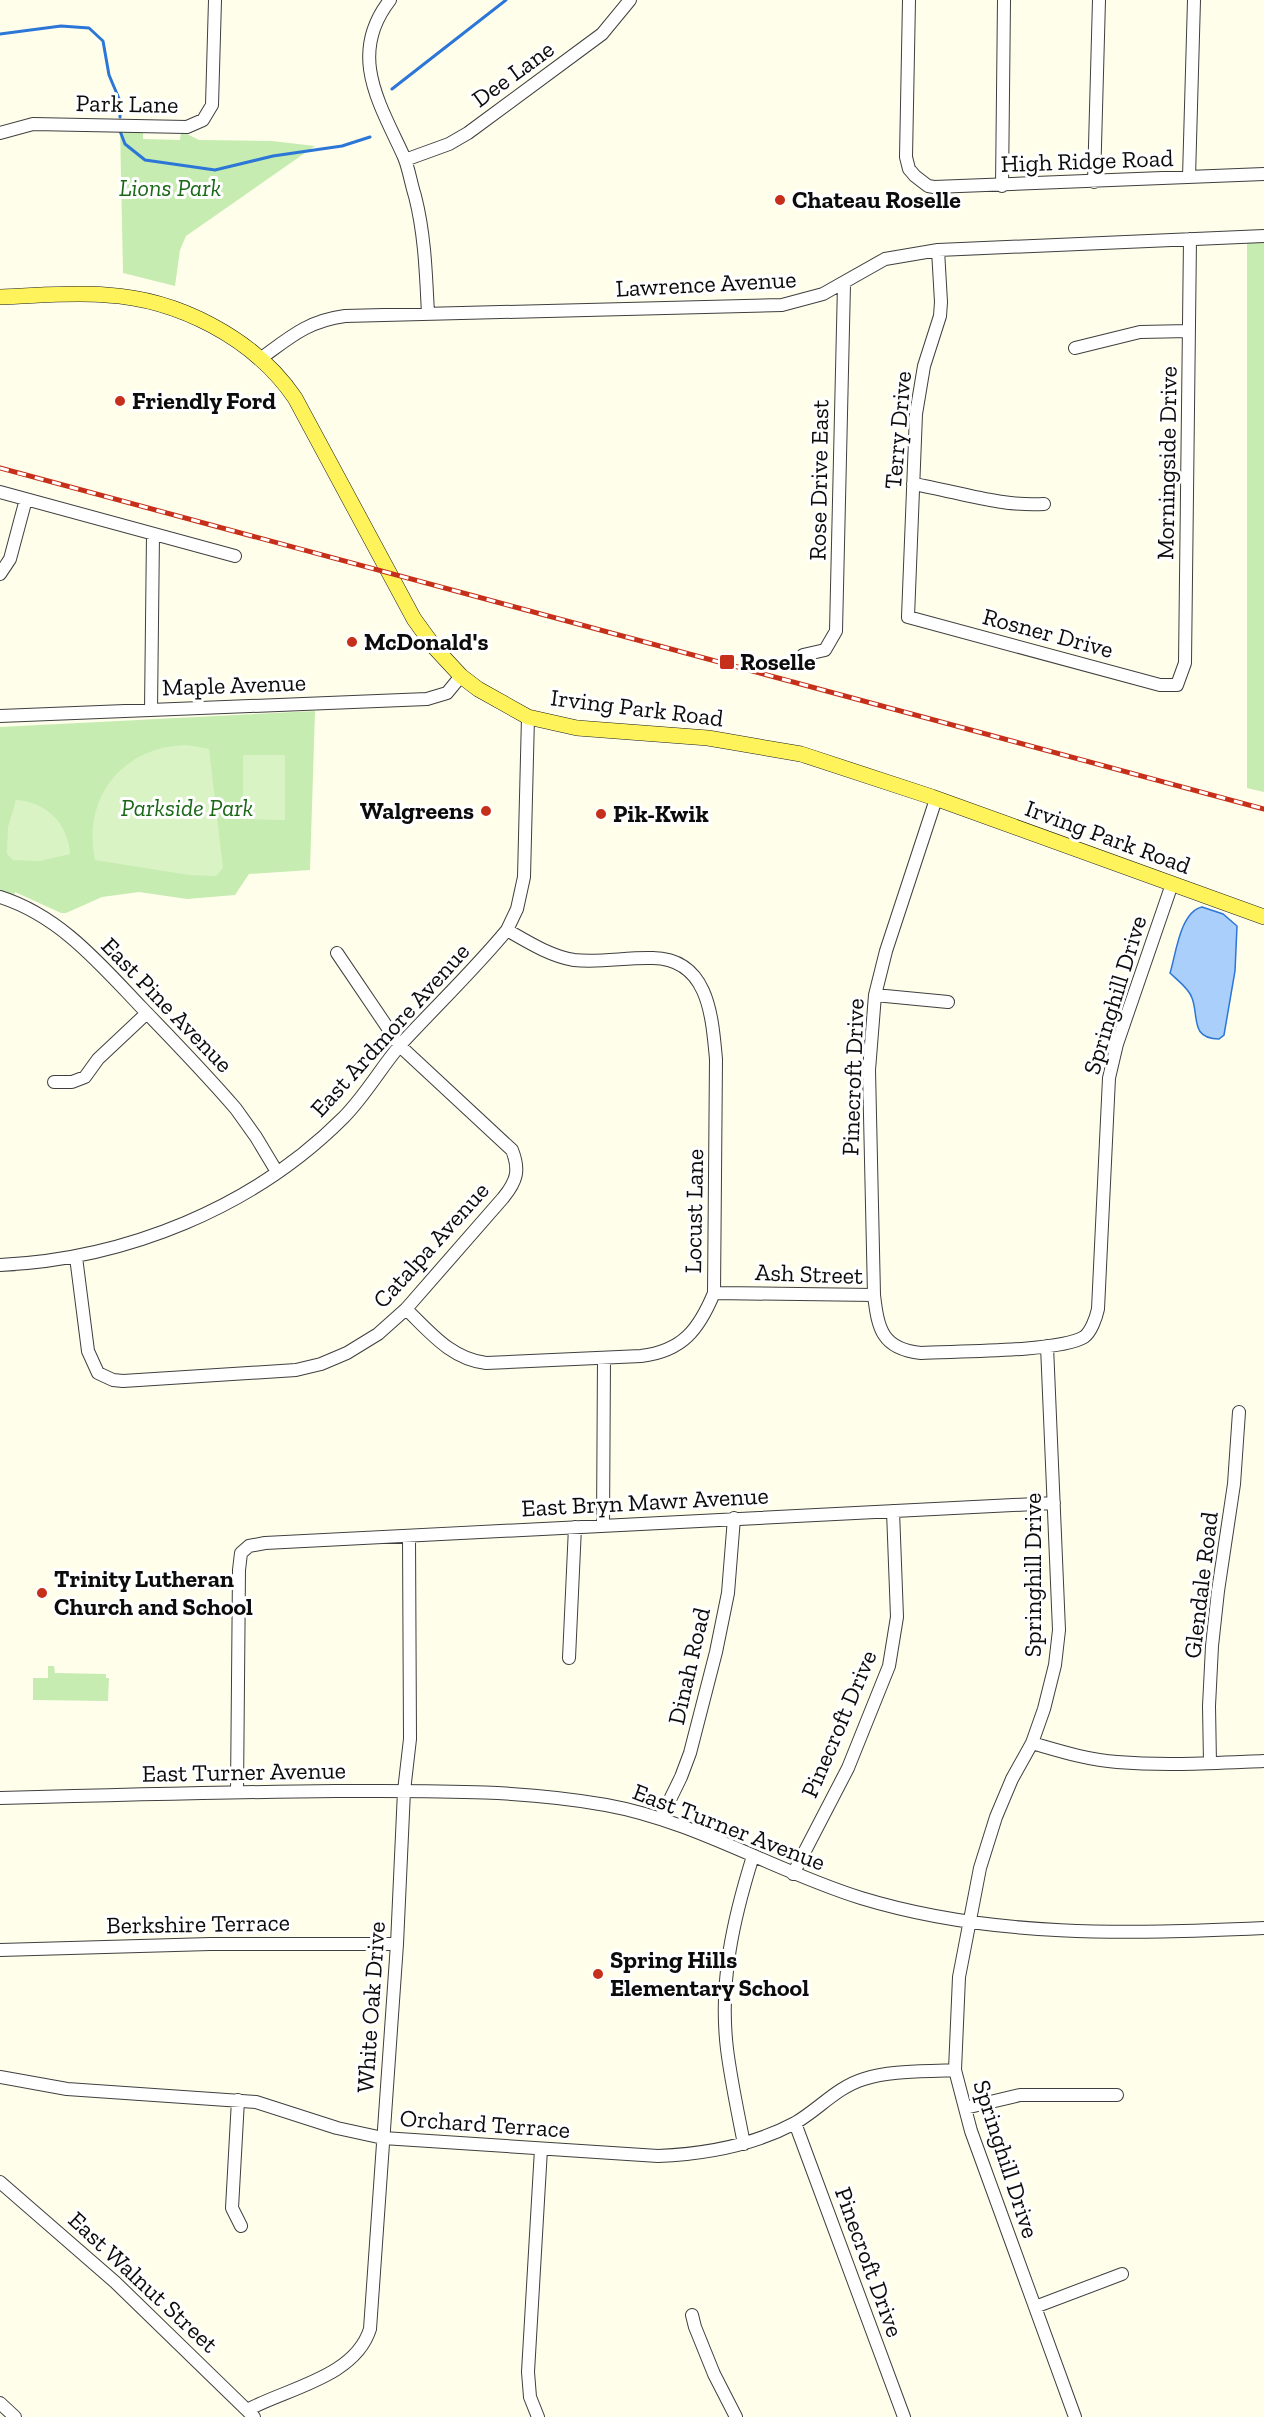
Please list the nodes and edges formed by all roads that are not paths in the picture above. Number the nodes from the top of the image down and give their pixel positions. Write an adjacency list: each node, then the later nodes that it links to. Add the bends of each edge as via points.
1 (215, 0): 8 (street, Park Lane, via 212,105 203,120 187,127 33,124)
2 (390, 0): 9 (street, via 374,32 370,77)
3 (630, 0): 9 (street, Dee Lane, via 602,34 468,133)
4 (909, 0): 13 (street, High Ridge Road, via 909,169 928,186)
5 (1004, 0): 13 (street)
6 (1099, 0): 12 (street)
7 (1194, 0): 11 (street)
8 (0, 133)
9 (405, 160): 19 (street, via 421,222)
10 (1264, 174): 11 (street, High Ridge Road)
11 (1189, 177): 12 (street, High Ridge Road)
12 (1094, 182): 13 (street, High Ridge Road)
13 (1002, 186)
14 (1264, 236): 15 (street, Lawrence Avenue)
15 (1190, 239): 16 (street, Lawrence Avenue); 20 (street, Morningside Drive)
16 (938, 250): 17 (street, Lawrence Avenue, via 885,259); 23 (street, Terry Drive, via 941,302 918,393)
17 (844, 284): 19 (street, Lawrence Avenue, via 782,305); 31 (street, Rose Drive East, via 836,632 825,650)
18 (0, 297): 22 (main road, Irving Park Road, via 108,295 145,300 203,321)
19 (428, 314): 22 (street, Lawrence Avenue, via 328,318 301,329)
20 (1189, 331): 21 (street, via 1140,332); 33 (street, Morningside Drive, via 1185,663)
21 (1075, 348)
22 (260, 359): 32 (main road, Irving Park Road, via 284,383 305,416 414,619)
23 (913, 484): 26 (street, via 1012,505); 30 (street, Terry Drive)
24 (0, 492): 25 (street)
25 (26, 499): 27 (street); 29 (street, via 10,559)
26 (1044, 504)
27 (153, 534): 28 (street); 34 (street)
28 (235, 556)
29 (0, 574)
30 (908, 617): 33 (street, Rosner Drive, via 1160,685)
31 (802, 655)
32 (461, 676): 34 (street, Maple Avenue, via 447,693 427,699); 36 (main road, Irving Park Road)
33 (1177, 685)
34 (151, 710): 35 (street, Maple Avenue)
35 (0, 716)
36 (528, 717): 37 (main road, Irving Park Road, via 577,728 758,745 814,758); 41 (street, East Ardmore Avenue, via 524,877 517,909)
37 (936, 799): 38 (main road, Irving Park Road); 43 (street, Pinecroft Drive)
38 (1172, 884): 40 (main road, Irving Park Road); 54 (street, Springhill Drive, via 1109,1078 1096,1317 1086,1336)
39 (0, 897): 45 (street, East Pine Avenue, via 33,910 67,933)
40 (1264, 917)
41 (507, 930): 46 (street, East Ardmore Avenue); 51 (street, Locust Lane, via 544,951 572,959 656,958 675,962 690,970 702,987 714,1028 717,1059)
42 (337, 953): 46 (street, Catalpa Avenue)
43 (875, 995): 44 (street); 52 (street, Pinecroft Drive, via 869,1070)
44 (948, 1002)
45 (147, 1013): 47 (street, via 98,1059 85,1077); 48 (street, East Pine Avenue, via 236,1109)
46 (400, 1046): 48 (street, East Ardmore Avenue, via 361,1100); 53 (street, Catalpa Avenue, via 512,1150 518,1171 503,1198)
47 (54, 1083)
48 (277, 1172): 49 (street, East Ardmore Avenue, via 226,1204 183,1224)
49 (76, 1257): 50 (street, East Ardmore Avenue); 53 (street, Catalpa Avenue, via 88,1351 98,1373 113,1380 273,1373 321,1364 378,1334)
50 (0, 1265)
51 (714, 1293): 52 (street, Ash Street); 55 (street, Locust Lane, via 704,1317 687,1339 654,1354)
52 (874, 1294): 54 (street, Ash Street, via 877,1322 885,1338 908,1351)
53 (406, 1309): 55 (street, Locust Lane, via 448,1348 471,1362)
54 (1047, 1346): 57 (street, Springhill Drive)
55 (604, 1358): 60 (street)
56 (1239, 1412): 66 (street, Glendale Road, via 1234,1485 1212,1646)
57 (1054, 1503): 58 (street, East Bryn Mawr Avenue); 64 (street, Springhill Drive, via 1059,1630 1048,1697)
58 (893, 1511): 59 (street, East Bryn Mawr Avenue); 72 (street, Pinecroft Drive, via 897,1617 889,1666 848,1768)
59 (734, 1518): 60 (street, East Bryn Mawr Avenue); 70 (street, Dinah Road, via 728,1593 716,1652 690,1753)
60 (603, 1525): 61 (street, East Bryn Mawr Avenue)
61 (575, 1527): 62 (street, East Bryn Mawr Avenue); 63 (street)
62 (409, 1536): 67 (street, White Oak Drive, via 410,1739); 68 (street, East Bryn Mawr Avenue, via 266,1544 249,1546 241,1553)
63 (570, 1658)
64 (1032, 1743): 66 (street, via 1115,1762); 73 (street, Springhill Drive, via 990,1831)
65 (1264, 1761): 66 (street)
66 (1210, 1763)
67 (404, 1791): 68 (street, East Turner Avenue); 70 (street, East Turner Avenue, via 553,1797); 75 (street, White Oak Drive)
68 (237, 1792): 69 (street, East Turner Avenue)
69 (0, 1798)
70 (661, 1818): 71 (street, East Turner Avenue)
71 (753, 1856): 72 (street, East Turner Avenue); 84 (street, via 731,1931 724,1993 727,2051)
72 (793, 1874): 73 (street, East Turner Avenue, via 884,1904)
73 (969, 1922): 74 (street, East Turner Avenue, via 1107,1932); 77 (street, Springhill Drive, via 957,1993)
74 (1264, 1928)
75 (397, 1944): 76 (street, Berkshire Terrace); 83 (street, White Oak Drive)
76 (0, 1950)
77 (955, 2070): 81 (street, Springhill Drive); 82 (street, Orchard Terrace, via 864,2079)
78 (0, 2077): 80 (street, Orchard Terrace, via 68,2089)
79 (1117, 2095): 81 (street, via 1020,2095)
80 (238, 2100): 83 (street, Orchard Terrace); 87 (street, via 232,2208)
81 (965, 2108): 89 (street, Springhill Drive)
82 (795, 2123): 84 (street, Orchard Terrace); 96 (street, Pinecroft Drive)
83 (383, 2138): 85 (street, Orchard Terrace); 92 (street, White Oak Drive, via 367,2338 355,2357 342,2367)
84 (744, 2144): 85 (street, Orchard Terrace, via 698,2154 658,2156)
85 (541, 2149): 94 (street, via 528,2372 530,2397)
86 (0, 2182): 92 (street, East Walnut Street, via 115,2282)
87 (241, 2226)
88 (1122, 2274): 89 (street)
89 (1035, 2307): 97 (street, Springhill Drive)
90 (692, 2315): 95 (street, via 714,2374)
91 (0, 2403): 93 (street)
92 (250, 2413)
93 (15, 2417)
94 (538, 2417)
95 (736, 2417)
96 (904, 2417)
97 (1075, 2417)

